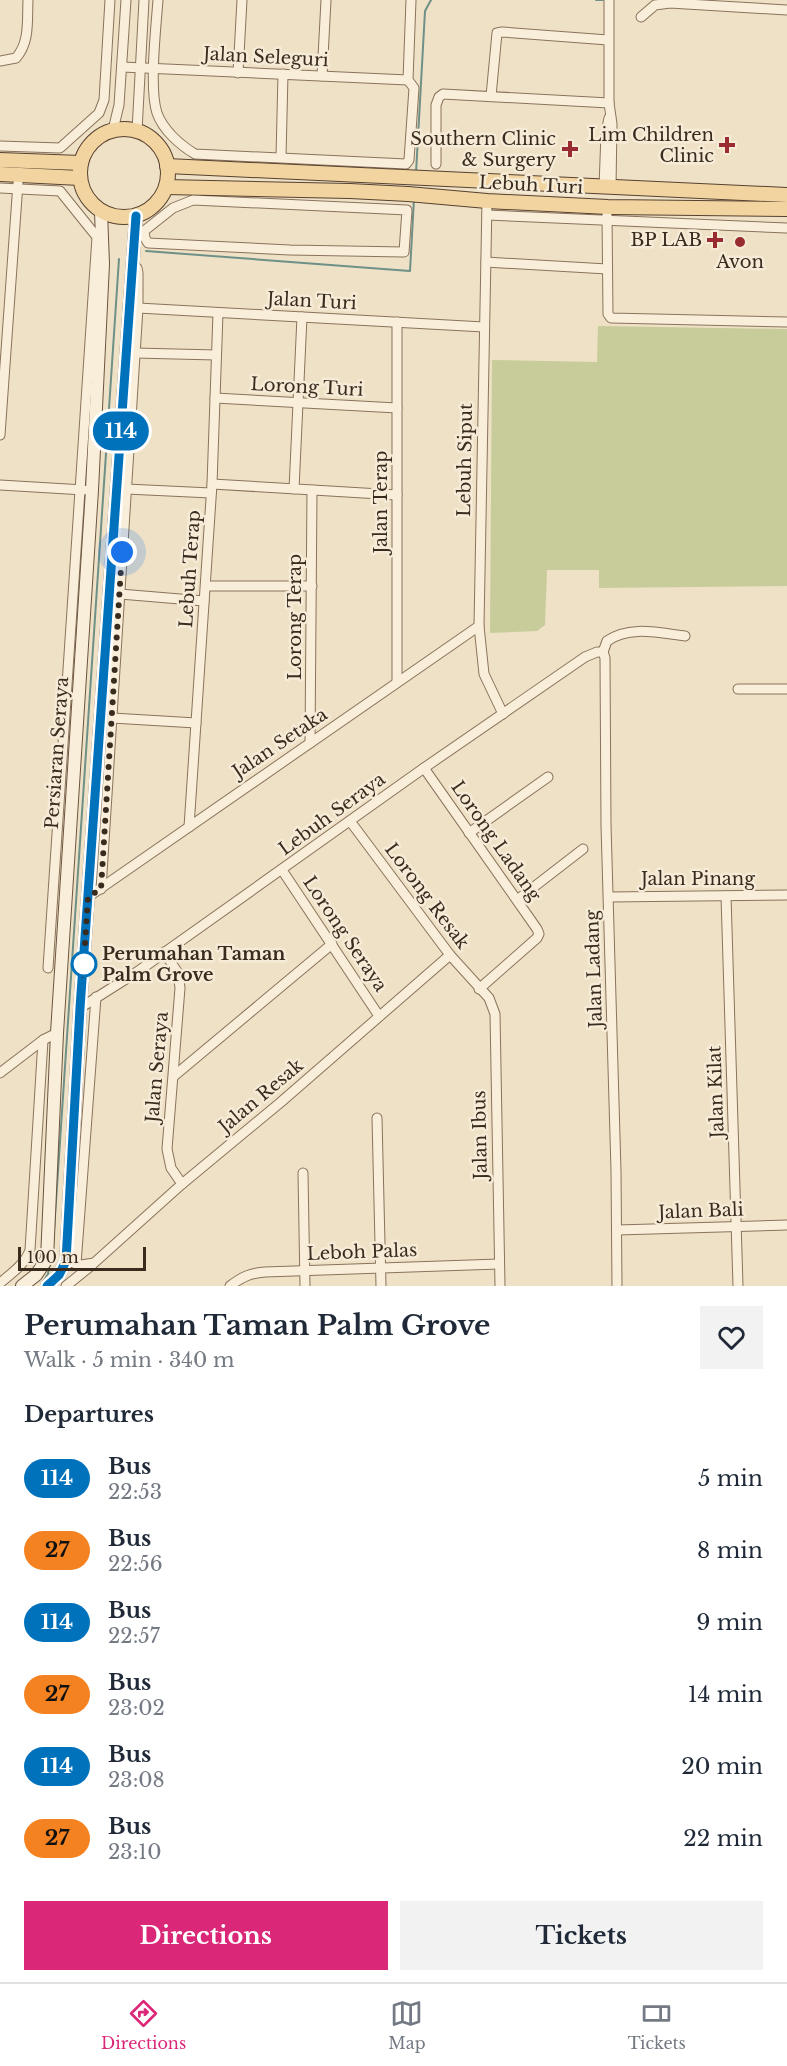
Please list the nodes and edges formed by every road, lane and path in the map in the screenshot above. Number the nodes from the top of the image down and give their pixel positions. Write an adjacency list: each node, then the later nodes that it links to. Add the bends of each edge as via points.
1 (28, 0): 13 (street, via 24,49 16,58)
2 (110, 0): 25 (street, via 104,100 99,113 60,148)
3 (126, 0): 14 (street)
4 (144, 0): 15 (street)
5 (158, 0): 16 (street, Lebuh Turi)
6 (242, 0): 17 (street)
7 (326, 0): 19 (street)
8 (411, 0): 20 (street)
9 (609, 0): 12 (street)
10 (787, 10): 11 (street, via 670,3 655,4)
11 (641, 17)
12 (608, 40): 21 (street, via 496,33); 22 (street)
13 (0, 61)
14 (122, 67): 15 (street, Jalan Seleguri); 23 (street)
15 (140, 68): 16 (street, Jalan Seleguri); 24 (street)
16 (154, 69): 17 (street, Jalan Seleguri); 26 (street, Lebuh Turi, via 157,112 183,147 195,154)
17 (238, 72): 18 (street, Jalan Seleguri)
18 (283, 74): 19 (street, Jalan Seleguri); 26 (street)
19 (321, 76): 20 (street, Jalan Seleguri)
20 (408, 80): 31 (street, via 414,88 409,160)
21 (491, 96): 22 (street); 29 (street, via 439,97)
22 (609, 103): 37 (street, via 612,124)
23 (113, 130): 24 (main road); 28 (main road, via 92,142)
24 (137, 131): 30 (main road, via 157,144)
25 (0, 146)
26 (281, 158): 31 (street, Lebuh Turi)
27 (0, 160): 28 (main road)
28 (81, 163): 34 (main road)
29 (436, 164)
30 (167, 166): 33 (main road, Lebuh Turi); 36 (main road)
31 (413, 172): 33 (main road, Lebuh Turi); 37 (main road, Lebuh Turi)
32 (0, 174): 35 (main road)
33 (351, 174): 39 (street)
34 (80, 178): 35 (main road); 46 (main road, via 83,191)
35 (18, 182): 38 (street, Persiaran Seraya); 62 (street); 70 (street, Persiaran Seraya, via 60,191 97,237)
36 (166, 187): 39 (main road, Lebuh Turi); 47 (main road, via 149,209)
37 (608, 187): 40 (main road, Lebuh Turi); 41 (main road, via 592,201)
38 (0, 188)
39 (350, 191): 42 (street); 44 (main road, Lebuh Turi, via 408,194)
40 (787, 195)
41 (567, 205): 43 (main road, Lebuh Turi); 44 (main road, Lebuh Turi)
42 (349, 207): 42 (street, via 194,200 173,208 144,231 148,243 153,244 404,253 406,210)
43 (608, 207): 45 (main road, Lebuh Turi); 48 (street)
44 (487, 208): 48 (street); 50 (street, Lebuh Siput)
45 (787, 209)
46 (101, 212): 47 (main road); 70 (main road, Persiaran Seraya, via 103,264)
47 (136, 216): 51 (main road)
48 (607, 221): 49 (street); 52 (street)
49 (787, 228)
50 (486, 262): 52 (street); 58 (street, Lebuh Siput)
51 (132, 266): 53 (street, via 138,273); 97 (main road)
52 (607, 269): 57 (street, via 611,318)
53 (138, 308): 54 (street, Jalan Turi); 59 (street)
54 (218, 313): 55 (street, Jalan Turi); 60 (street, Lebuh Terap)
55 (302, 317): 56 (street, Jalan Turi); 63 (street)
56 (397, 322): 58 (street, Jalan Turi); 64 (street, Jalan Terap)
57 (787, 322)
58 (484, 327): 77 (street, Lebuh Siput)
59 (135, 353): 60 (street); 67 (street)
60 (216, 355): 61 (street, Lebuh Terap)
61 (215, 399): 63 (street, Lorong Turi); 68 (street, Lebuh Terap)
62 (1, 401): 65 (street)
63 (298, 403): 64 (street, Lorong Turi); 69 (street)
64 (397, 408): 72 (street, Jalan Terap)
65 (0, 435)
66 (0, 485): 70 (street)
67 (126, 489): 68 (street); 75 (street)
68 (212, 489): 69 (street); 73 (street, Lebuh Terap)
69 (294, 489): 71 (street)
70 (86, 490): 103 (street, Persiaran Seraya); 108 (main road, Persiaran Seraya)
71 (312, 490): 72 (street); 74 (street, Lorong Terap)
72 (397, 495): 80 (street, Jalan Terap)
73 (206, 586): 74 (street); 76 (street, Lebuh Terap)
74 (312, 586): 86 (street, Lorong Terap)
75 (120, 594): 76 (street); 84 (street)
76 (204, 601): 85 (street, Lebuh Terap)
77 (479, 626): 80 (street, Jalan Setaka); 83 (street, Lebuh Siput, via 484,674)
78 (686, 636): 79 (street, via 633,631 615,635 607,641)
79 (603, 652): 83 (street, Lebuh Seraya, via 585,657); 98 (street, Jalan Ladang)
80 (397, 682): 86 (street, Jalan Setaka)
81 (738, 689): 82 (street)
82 (787, 689)
83 (503, 714): 87 (street, Lebuh Seraya)
84 (112, 718): 85 (street); 94 (street)
85 (196, 723): 90 (street, Lebuh Terap)
86 (310, 743): 90 (street, Jalan Setaka)
87 (424, 768): 89 (street, Lebuh Seraya); 91 (street, Lorong Ladang)
88 (548, 777): 91 (street)
89 (350, 821): 93 (street, Lebuh Seraya); 102 (street, Lorong Resak)
90 (189, 827): 94 (street, Jalan Setaka)
91 (469, 833): 99 (street, Lorong Ladang)
92 (583, 849): 99 (street)
93 (282, 870): 100 (street, Lorong Seraya); 101 (street, Lebuh Seraya)
94 (101, 889): 97 (street, Jalan Setaka)
95 (787, 895): 96 (street, Jalan Pinang)
96 (726, 896): 98 (street, Jalan Pinang); 116 (street, Jalan Kilat)
97 (88, 897): 106 (main road)
98 (609, 897): 117 (street, Jalan Ladang)
99 (517, 900): 104 (street, Lorong Ladang, via 539,934)
100 (332, 944): 107 (street, Lorong Seraya); 111 (street)
101 (164, 952): 105 (street, Lebuh Seraya); 111 (street, Jalan Seraya, via 178,973 180,988)
102 (450, 955): 104 (street, Lorong Resak); 107 (street, Jalan Resak)
103 (48, 968)
104 (479, 989): 120 (street, Jalan Ibus, via 489,998 495,1014)
105 (96, 997): 106 (street, Lebuh Seraya); 118 (street)
106 (80, 1008): 118 (main road)
107 (379, 1016): 114 (street, Jalan Resak)
108 (57, 1033): 109 (street); 125 (main road, Persiaran Seraya, via 47,1258 36,1275)
109 (43, 1040): 110 (street); 123 (street, via 30,1250 18,1268)
110 (0, 1073)
111 (174, 1076): 114 (street, Jalan Seraya, via 166,1149 171,1168)
112 (377, 1118): 121 (street)
113 (303, 1173): 122 (street)
114 (182, 1184): 119 (street, Jalan Resak)
115 (787, 1225): 116 (street, Jalan Bali)
116 (736, 1226): 117 (street, Jalan Bali); 132 (street, Jalan Kilat)
117 (617, 1230): 131 (street, Jalan Ladang)
118 (71, 1263): 119 (street); 124 (main road)
119 (94, 1263): 126 (street, Jalan Resak)
120 (500, 1263): 121 (street, Leboh Palas); 130 (street, Jalan Ibus)
121 (381, 1268): 122 (street, Leboh Palas); 129 (street)
122 (305, 1270): 127 (street, Leboh Palas, via 252,1273); 128 (street)
123 (0, 1283)
124 (49, 1284)
125 (22, 1286)
126 (66, 1286)
127 (230, 1286)
128 (305, 1286)
129 (381, 1286)
130 (500, 1286)
131 (617, 1286)
132 (738, 1286)

